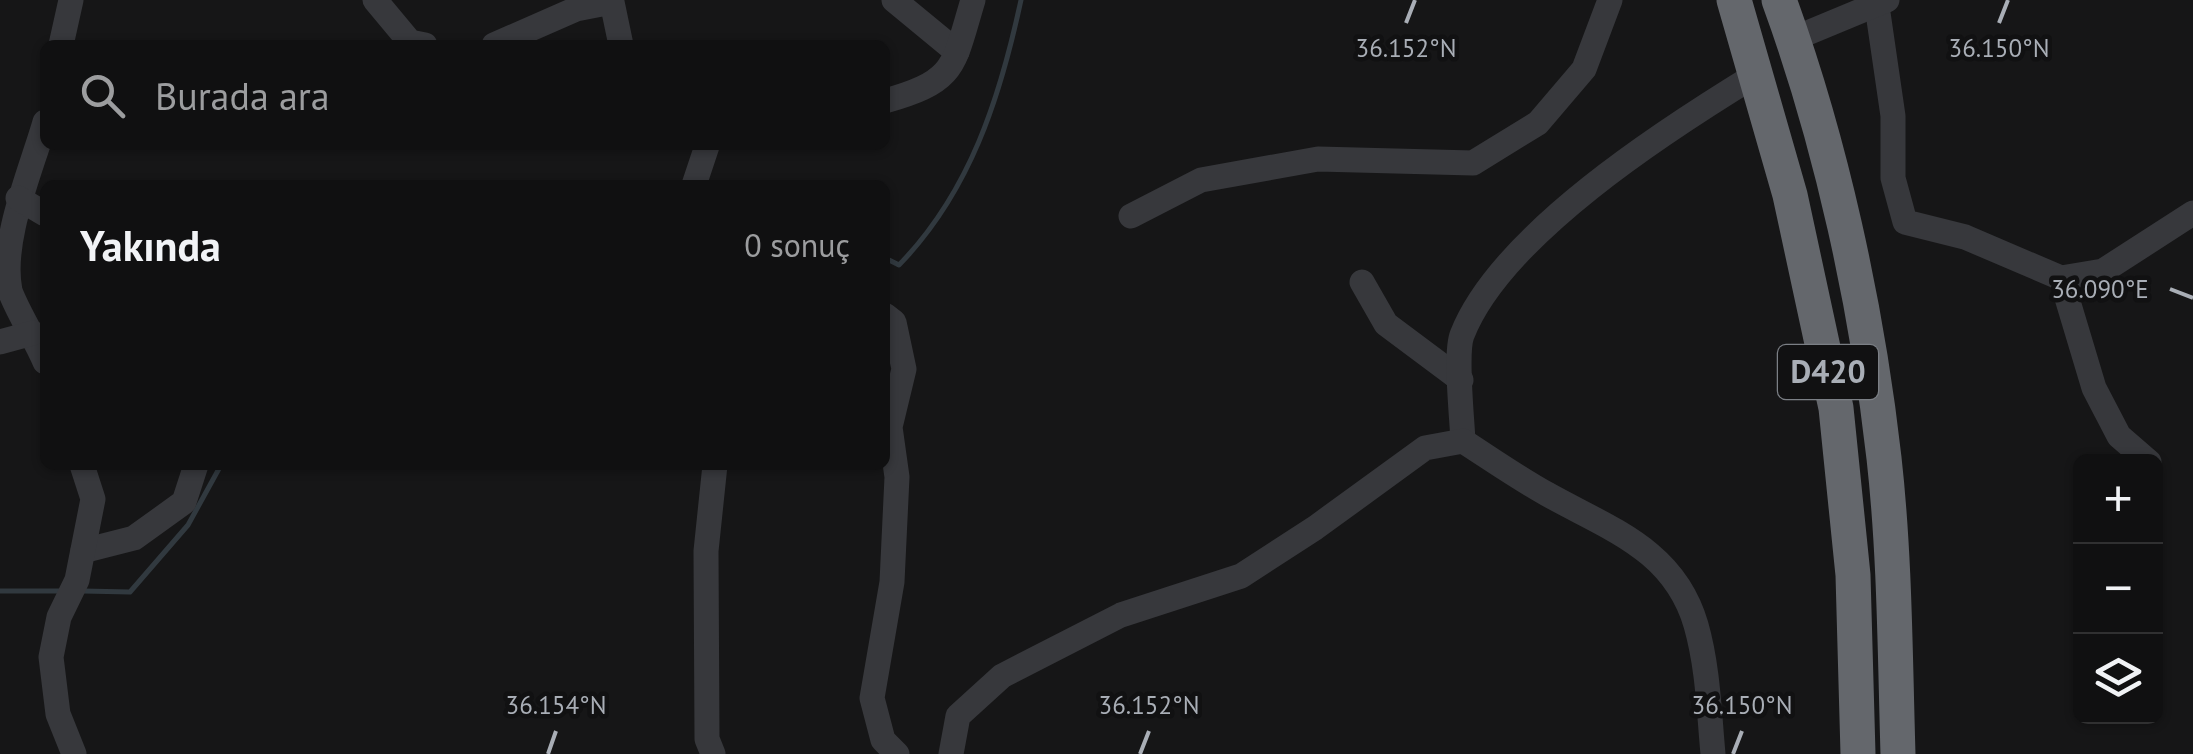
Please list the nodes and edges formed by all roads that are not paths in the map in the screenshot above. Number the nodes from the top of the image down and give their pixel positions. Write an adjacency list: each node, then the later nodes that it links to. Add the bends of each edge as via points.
1 (70, 0): 10 (street)
2 (376, 0): 11 (street)
3 (894, 0): 14 (street)
4 (973, 0): 14 (street)
5 (1610, 0): 23 (street, via 1584,70 1538,123 1473,163 1318,159 1201,180)
6 (1734, 0): 15 (highway, D420)
7 (1779, 0): 9 (highway, D420)
8 (1882, 3): 9 (street); 24 (street, via 1893,178 1905,222 1965,237)
9 (1794, 39): 45 (highway, D420, via 1848,236 1884,458)
10 (62, 40)
11 (408, 40)
12 (505, 40): 13 (street, via 576,9 612,2)
13 (620, 40)
14 (958, 52): 16 (street, via 953,66 922,91)
15 (1756, 74): 30 (street, via 1621,164 1531,240 1483,294 1460,338); 44 (highway, D420, via 1836,408 1853,575)
16 (890, 101)
17 (40, 136): 20 (street)
18 (704, 150): 19 (street)
19 (695, 180)
20 (18, 198): 21 (street); 27 (street, via 6,255 10,290)
21 (40, 211)
22 (2193, 213): 24 (street, via 2103,271)
23 (1131, 216)
24 (2061, 278): 34 (street, via 2094,388 2119,436)
25 (1362, 282): 30 (street, via 1386,324)
26 (890, 319): 32 (street, via 904,369)
27 (34, 333): 28 (street); 29 (street)
28 (0, 342)
29 (40, 349)
30 (1461, 380): 33 (street)
31 (890, 427): 39 (street, via 897,477 892,582 872,698)
32 (890, 427)
33 (1463, 442): 42 (street, via 1425,448 1241,576 1120,615 1002,676 958,716); 43 (street, via 1627,534 1676,580 1696,624)
34 (2139, 454)
35 (83, 470): 38 (street, via 92,499)
36 (194, 470): 38 (street, via 184,502 134,538)
37 (714, 470): 41 (street, via 706,551)
38 (83, 551): 40 (street, via 51,657 58,714)
39 (886, 749)
40 (74, 754)
41 (713, 754)
42 (951, 754)
43 (1712, 754)
44 (1858, 754)
45 (1898, 754)

